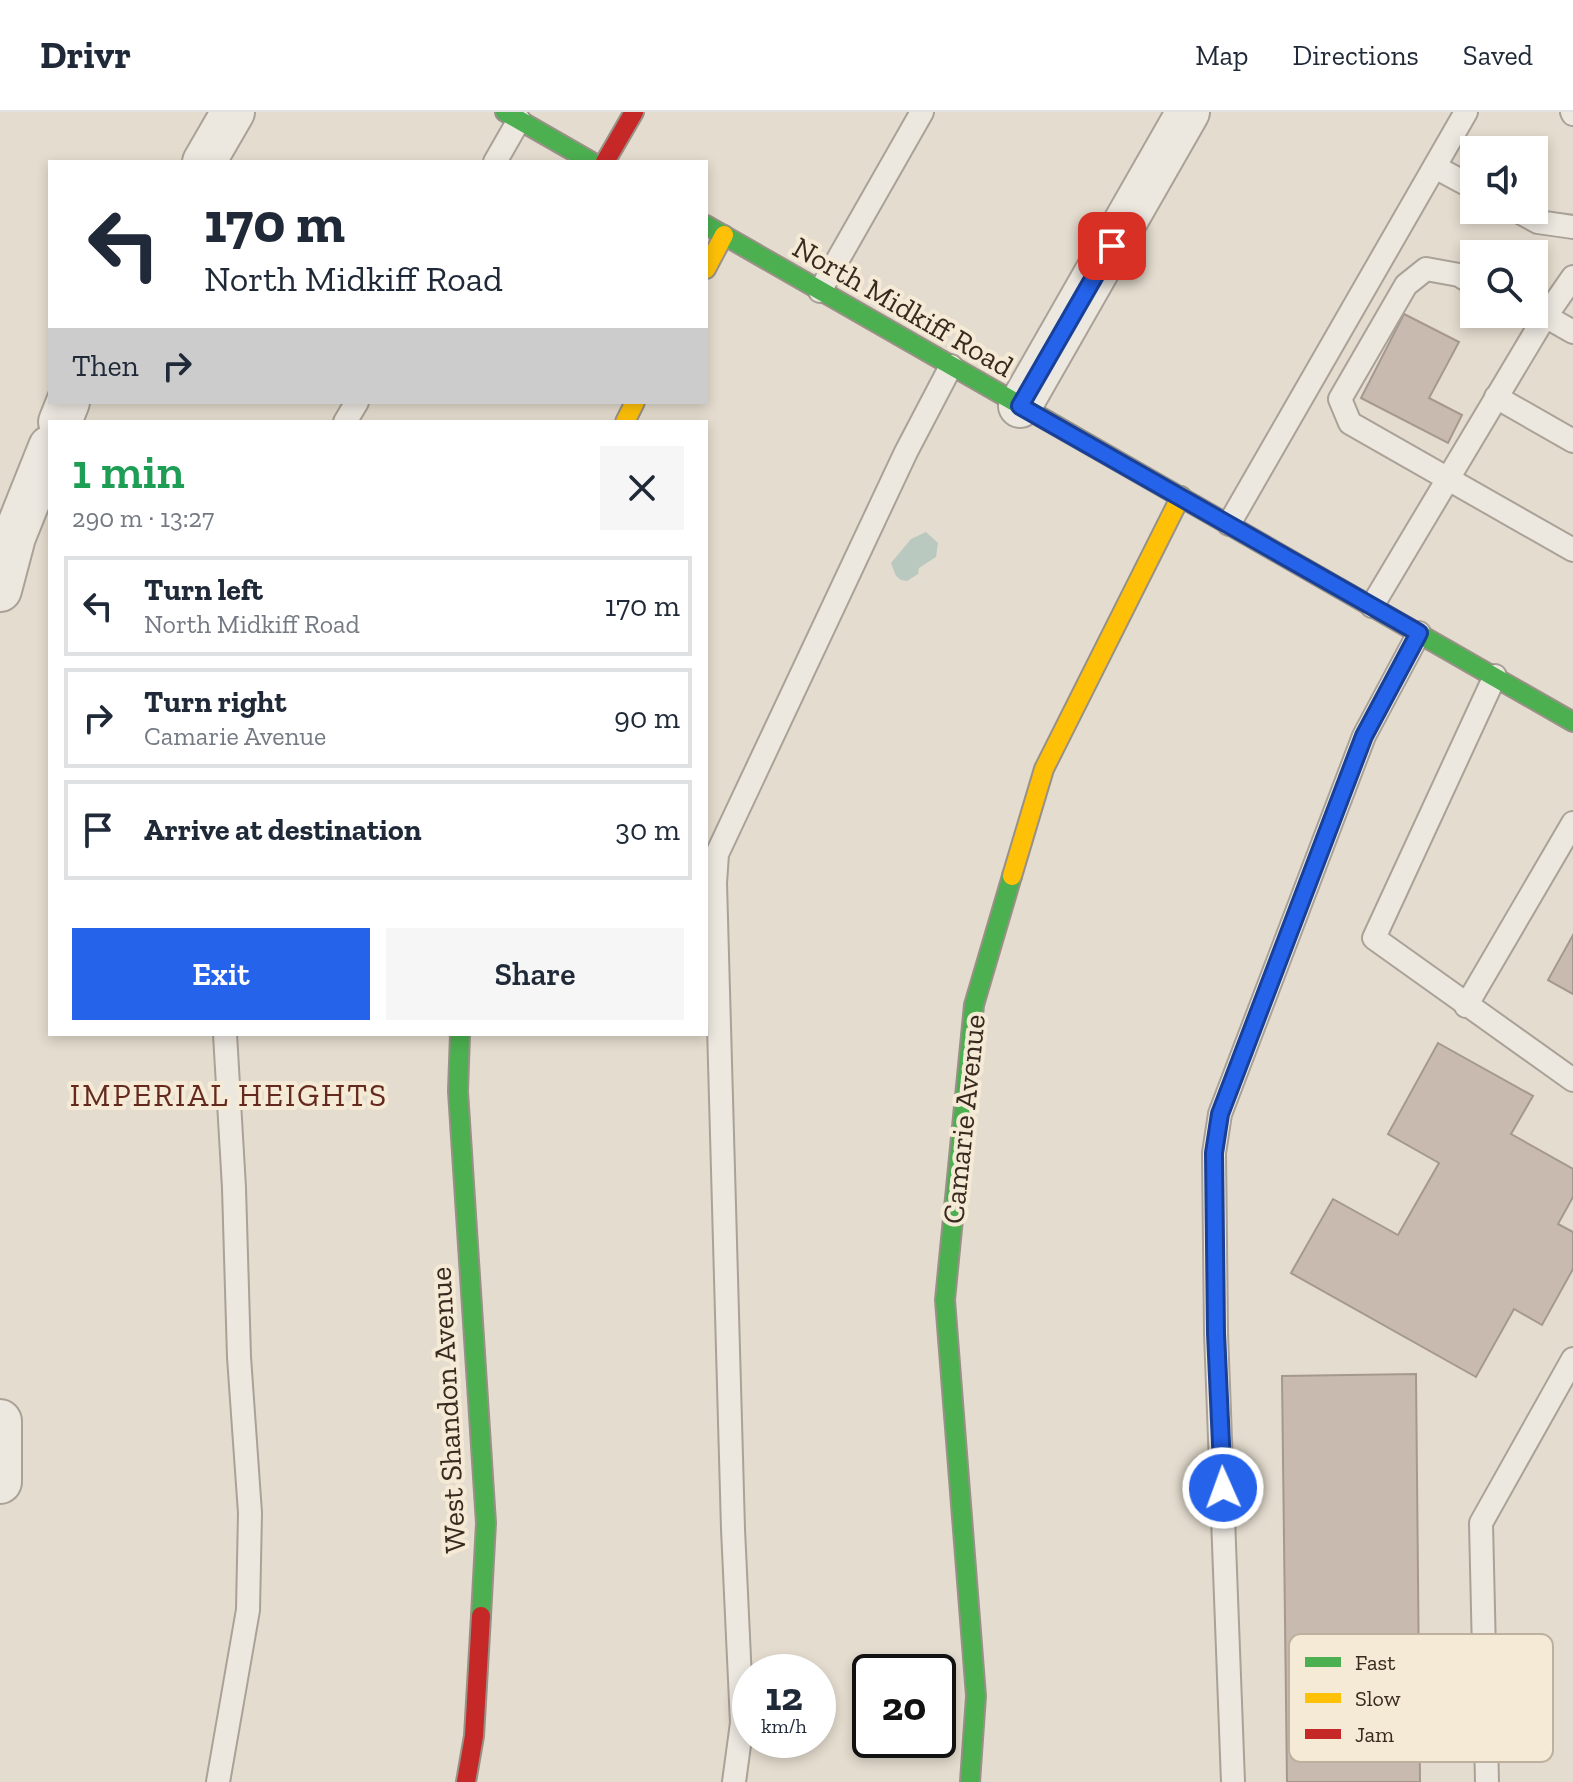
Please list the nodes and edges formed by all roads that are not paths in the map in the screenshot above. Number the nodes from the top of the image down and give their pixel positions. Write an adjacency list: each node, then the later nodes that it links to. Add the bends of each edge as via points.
1 (233, 112): 7 (street)
2 (634, 112): 10 (street)
3 (922, 112): 20 (lane)
4 (1188, 112): 27 (street)
5 (1466, 112): 11 (lane)
6 (512, 116): 8 (lane); 9 (street)
7 (205, 160)
8 (496, 160)
9 (589, 160)
10 (606, 160)
11 (1435, 167): 12 (lane); 32 (lane)
12 (1460, 180)
13 (1548, 223): 15 (lane)
14 (708, 226): 16 (street, North Midkiff Road)
15 (1573, 227)
16 (724, 235): 17 (street); 20 (street, North Midkiff Road)
17 (708, 265)
18 (1460, 276): 30 (lane, via 1426,269 1406,285 1340,399 1350,423)
19 (1573, 277): 21 (lane)
20 (820, 291): 25 (street, North Midkiff Road)
21 (1548, 305)
22 (1548, 322): 24 (lane)
23 (1532, 328): 26 (lane)
24 (1573, 332)
25 (951, 366): 27 (street, North Midkiff Road); 51 (lane, via 717,854 742,1723)
26 (1496, 397): 28 (lane); 30 (lane)
27 (1020, 406): 31 (street, North Midkiff Road)
28 (1573, 441)
29 (48, 452): 34 (street, via 14,537)
30 (1448, 478): 33 (lane); 35 (lane)
31 (1181, 496): 32 (street, North Midkiff Road); 52 (street, Camarie Avenue, via 1044,769 974,1005 945,1300 976,1696)
32 (1229, 524): 35 (street, North Midkiff Road)
33 (1573, 550)
34 (0, 590)
35 (1372, 606): 36 (street, North Midkiff Road)
36 (1419, 633): 37 (street, North Midkiff Road); 53 (lane, via 1364,736 1220,1114 1214,1153 1216,1333)
37 (1495, 676): 38 (street, North Midkiff Road); 40 (lane, via 1374,938)
38 (1573, 722)
39 (1573, 823): 40 (lane)
40 (1466, 1006): 43 (lane)
41 (225, 1036): 49 (lane, via 250,1513 248,1610)
42 (460, 1036): 50 (street, West Shandon Avenue, via 458,1091 486,1523 474,1736)
43 (1573, 1080)
44 (1573, 1359): 47 (lane, via 1481,1523)
45 (0, 1421): 46 (street)
46 (0, 1482)
47 (1484, 1634)
48 (1487, 1762): 54 (lane)
49 (218, 1782)
50 (466, 1782)
51 (734, 1782)
52 (970, 1782)
53 (1233, 1782)
54 (1487, 1782)

